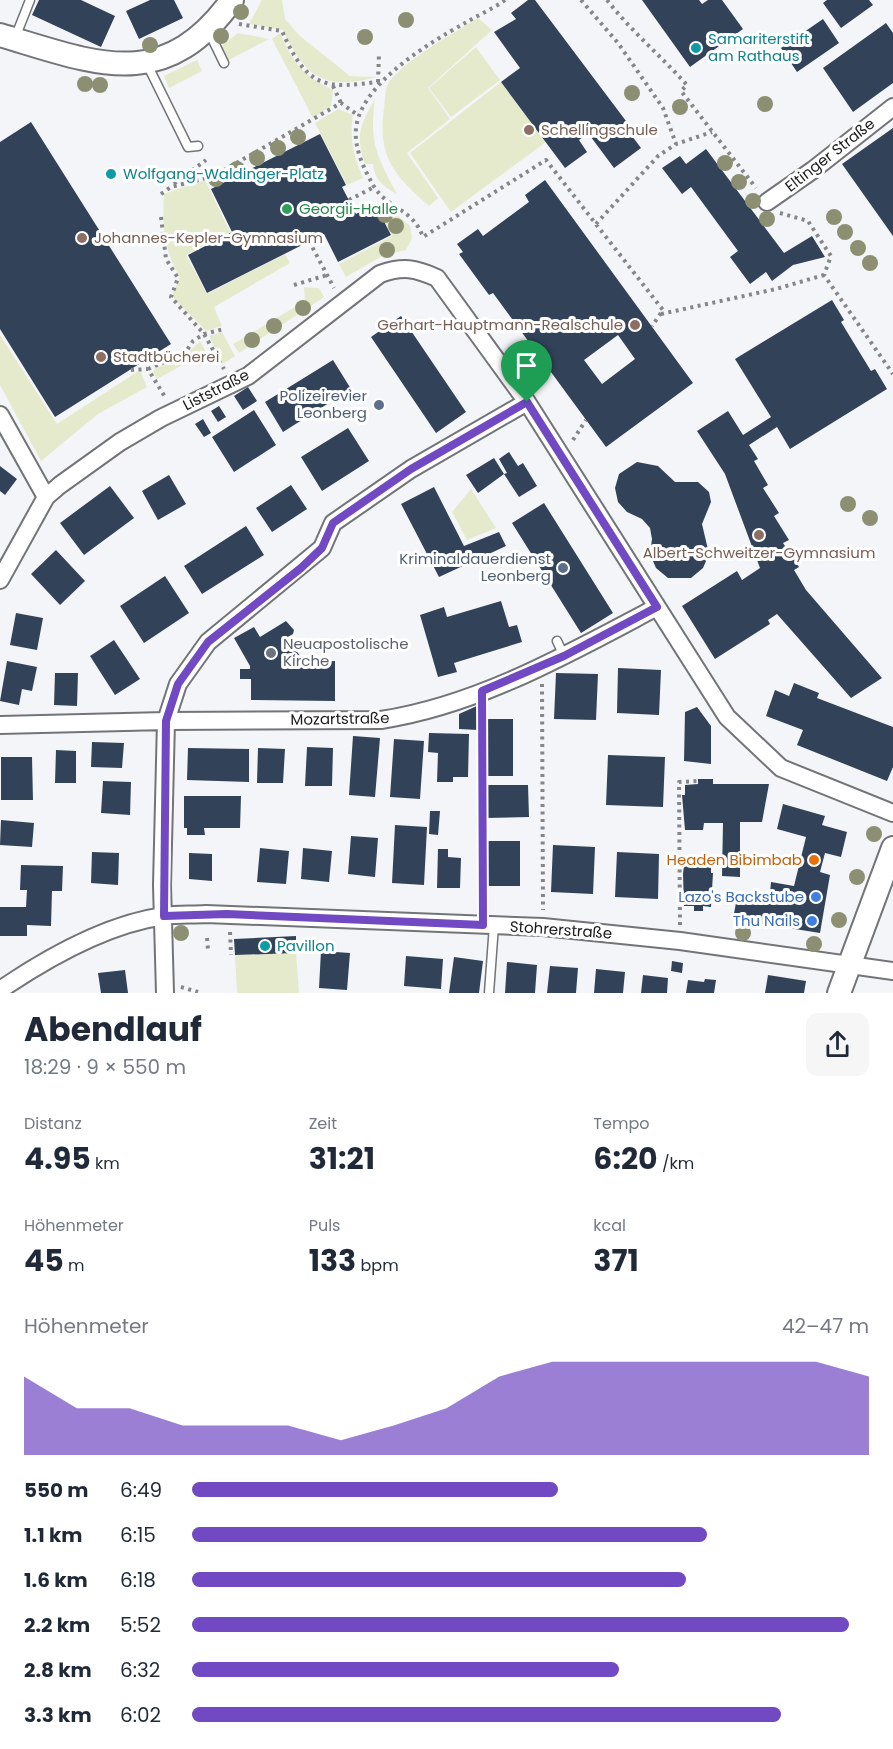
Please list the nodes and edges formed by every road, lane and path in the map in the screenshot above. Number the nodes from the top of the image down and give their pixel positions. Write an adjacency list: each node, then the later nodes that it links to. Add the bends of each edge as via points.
1 (30, 0): 7 (lane)
2 (232, 0): 6 (street)
3 (505, 0): 11 (path, via 409,57)
4 (581, 0): 18 (path, via 618,43 663,108)
5 (607, 0): 17 (path, via 628,28 656,51 687,86 681,91)
6 (213, 25): 9 (street, via 169,56); 10 (lane); 13 (path, via 282,31 295,60 317,80)
7 (7, 37): 9 (street, via 89,61 114,65)
8 (379, 53): 12 (path)
9 (146, 62): 19 (lane, via 188,147)
10 (224, 63)
11 (384, 81): 12 (path); 16 (path)
12 (378, 82): 13 (path)
13 (333, 87): 14 (path)
14 (342, 103): 16 (path); 21 (path, via 214,176)
15 (893, 107): 25 (street, Eltinger Straße)
16 (359, 116): 22 (path, via 357,145)
17 (712, 132): 18 (path); 25 (path)
18 (676, 144): 27 (path, via 658,156)
19 (198, 146)
20 (206, 160): 21 (path)
21 (171, 187): 23 (path)
22 (374, 187): 24 (path); 27 (path, via 417,222 423,237 546,160)
23 (161, 194)
24 (349, 200)
25 (767, 202): 30 (path, via 782,215 808,221 831,256)
26 (161, 217): 36 (path, via 166,259 178,278 171,297)
27 (596, 225): 33 (path, via 663,310)
28 (309, 241): 29 (path)
29 (327, 275): 31 (path); 32 (path)
30 (824, 275): 33 (path); 39 (path)
31 (294, 285)
32 (342, 305): 40 (street, Liststraße, via 248,376); 41 (street, Liststraße, via 380,274 398,268 416,268 437,278)
33 (660, 314): 34 (path)
34 (652, 326)
35 (224, 329): 36 (path)
36 (204, 334): 37 (path, via 185,353); 40 (path)
37 (148, 369): 38 (path); 42 (path)
38 (130, 370)
39 (893, 374)
40 (231, 383): 42 (street, Liststraße)
41 (527, 402): 45 (street); 51 (street, via 411,469 333,523 322,548 303,572 208,642 178,684)
42 (173, 411): 46 (street, Liststraße, via 120,442)
43 (0, 416): 46 (street)
44 (586, 420): 45 (path)
45 (562, 455): 48 (street)
46 (46, 498): 47 (street, Liststraße)
47 (0, 580)
48 (657, 607): 49 (street, Mozartstraße, via 560,649); 54 (street, via 727,717 781,768)
49 (542, 665): 50 (street, Mozartstraße); 58 (path)
50 (482, 691): 51 (street, Mozartstraße, via 404,710 381,720); 57 (path)
51 (166, 721): 52 (street, Mozartstraße); 56 (street)
52 (0, 725)
53 (698, 782): 61 (path, via 679,782)
54 (893, 813)
55 (893, 848): 64 (street)
56 (164, 916): 57 (street, Stohrerstraße, via 227,914); 66 (street, Stohrerstraße, via 130,925 48,958); 69 (street)
57 (489, 925): 58 (street, Stohrerstraße); 70 (lane)
58 (543, 927): 61 (street, Stohrerstraße)
59 (207, 938): 62 (path)
60 (230, 939): 63 (path)
61 (680, 941): 64 (street, Stohrerstraße)
62 (208, 950)
63 (231, 956)
64 (850, 964): 65 (street, Stohrerstraße); 71 (street)
65 (893, 971)
66 (0, 990)
67 (189, 992): 68 (path)
68 (198, 992)
69 (165, 993)
70 (489, 993)
71 (839, 993)

